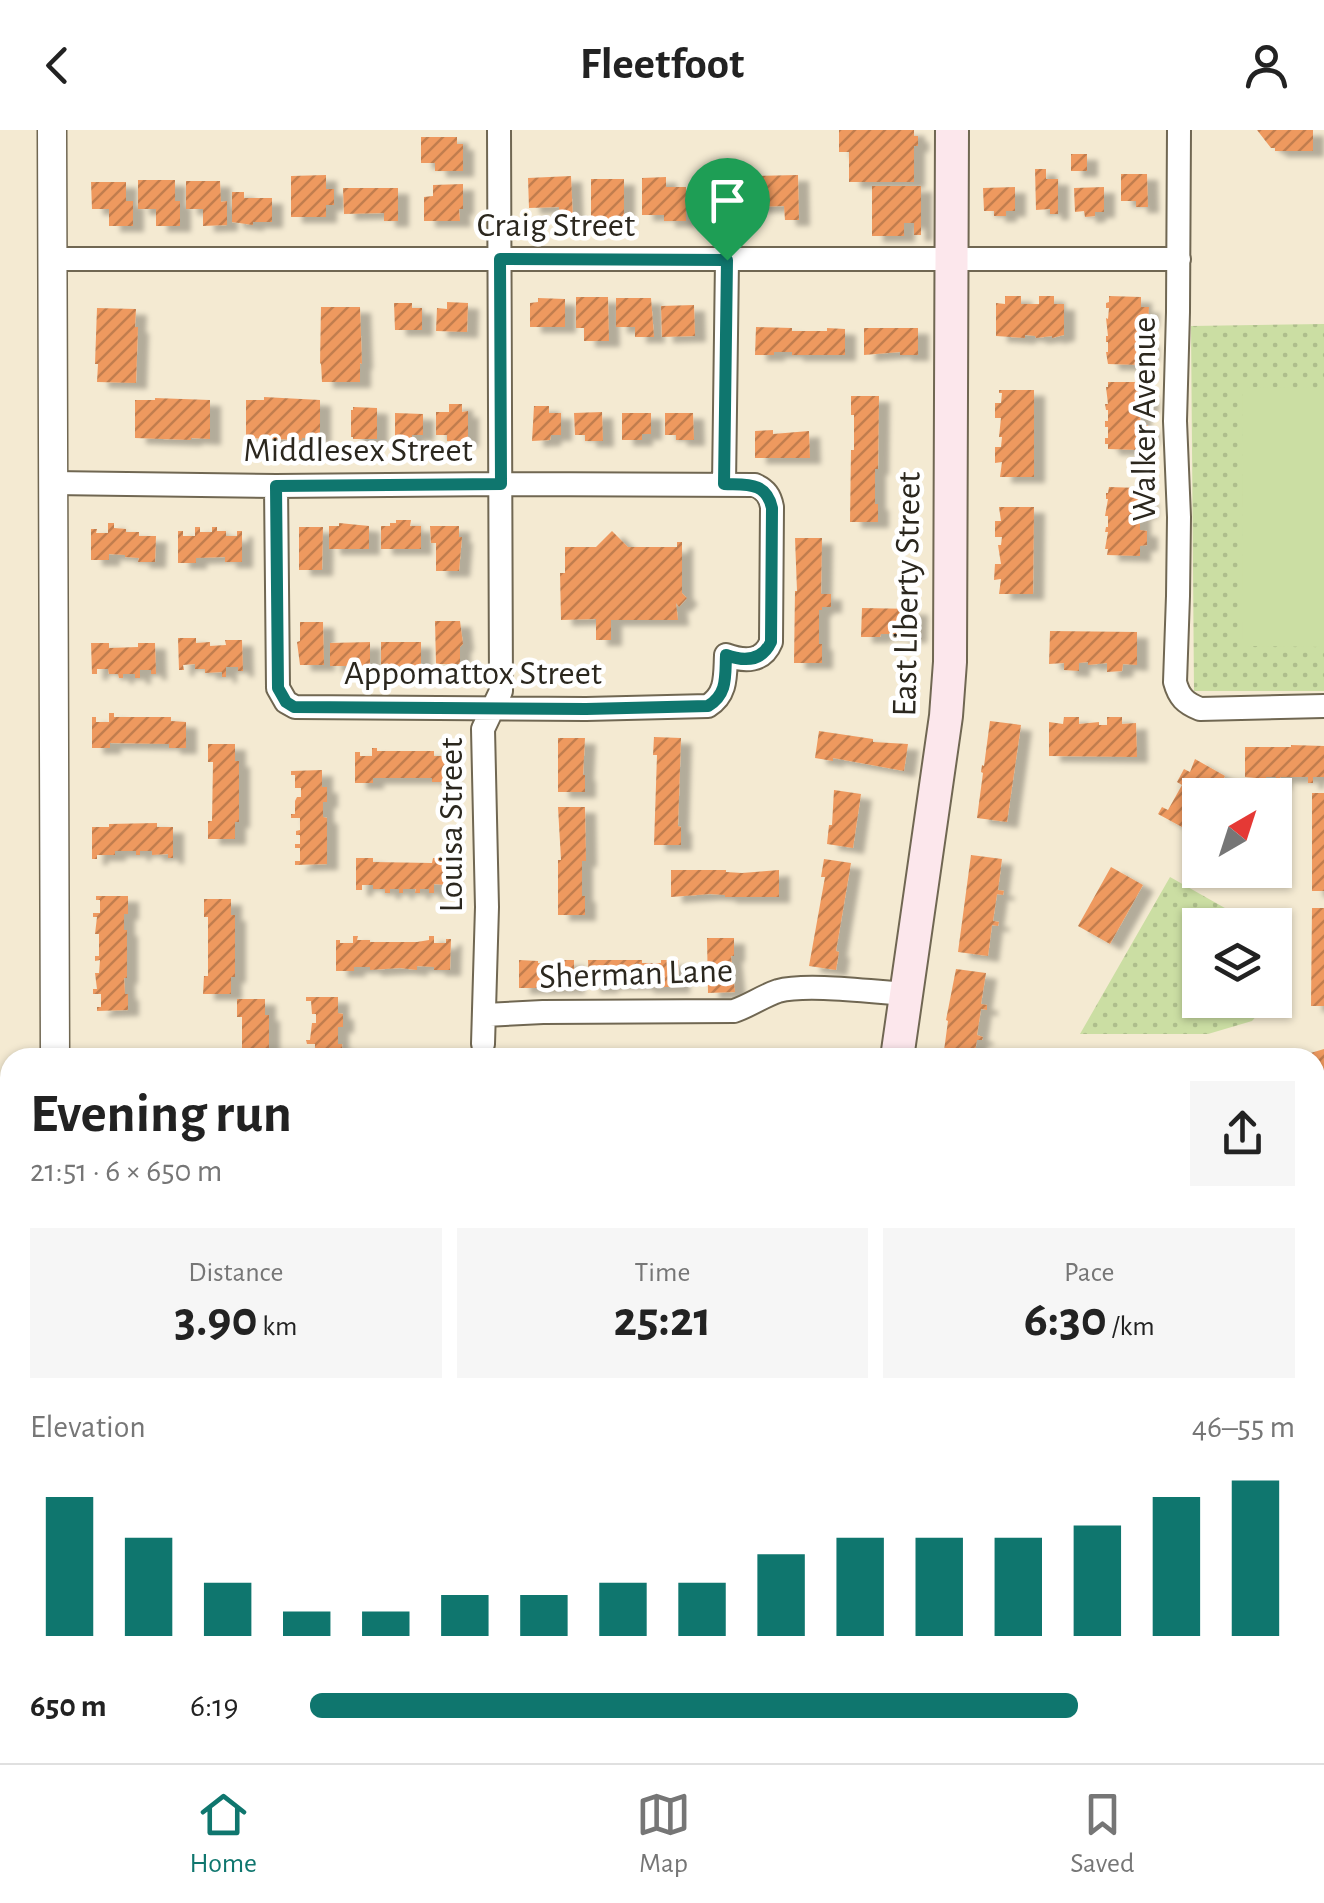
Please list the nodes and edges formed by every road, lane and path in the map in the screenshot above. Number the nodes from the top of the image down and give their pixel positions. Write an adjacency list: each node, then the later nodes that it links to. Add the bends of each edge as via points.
1 (52, 130): 6 (street)
2 (499, 130): 7 (street, Louisa Street)
3 (952, 130): 5 (main road, East Liberty Street)
4 (1178, 130): 8 (street, Walker Avenue)
5 (951, 258): 8 (street, Craig Street); 9 (street, Craig Street); 17 (main road, East Liberty Street, via 950,662)
6 (53, 259): 7 (street, Craig Street); 10 (street)
7 (500, 259): 9 (street, Craig Street); 11 (street, Louisa Street)
8 (1179, 259): 15 (street, Walker Avenue, via 1174,682 1188,704 1200,709)
9 (727, 260): 12 (street)
10 (53, 483): 13 (street, Middlesex Street); 20 (street)
11 (501, 484): 12 (street, Middlesex Street); 13 (street, Middlesex Street); 16 (street, Louisa Street, via 501,691)
12 (724, 484): 14 (street, Middlesex Street, via 755,485 772,508 771,642 753,659)
13 (276, 486): 16 (street, Appomattox Street, via 278,688 286,702)
14 (726, 655): 16 (street, Appomattox Street, via 725,686 708,706)
15 (1324, 706)
16 (493, 709): 18 (street, Louisa Street, via 483,729)
17 (906, 994): 18 (street, Sherman Lane, via 795,988 734,1011); 21 (main road, East Liberty Street)
18 (485, 1015): 19 (street, Louisa Street)
19 (484, 1044)
20 (54, 1048)
21 (898, 1048)

